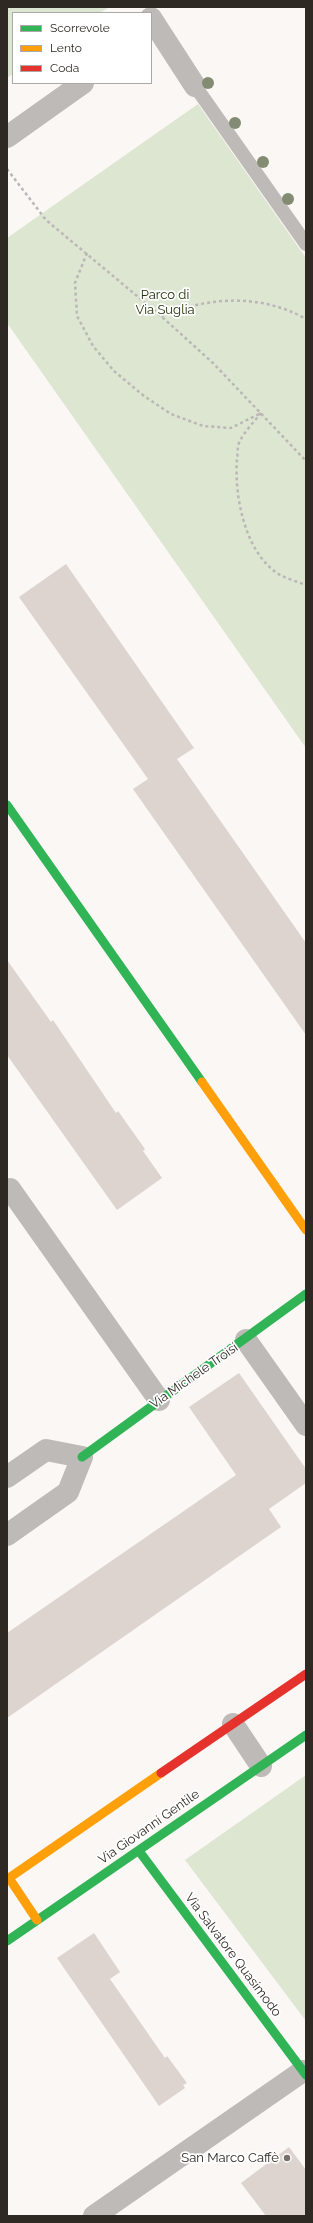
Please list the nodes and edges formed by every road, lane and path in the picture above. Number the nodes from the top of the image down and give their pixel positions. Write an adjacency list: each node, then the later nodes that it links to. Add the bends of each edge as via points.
1 (152, 24): 3 (street)
2 (82, 84): 4 (street)
3 (195, 86): 6 (lane)
4 (7, 137)
5 (7, 169): 7 (path, via 46,220)
6 (306, 244)
7 (86, 253): 8 (path); 10 (path, via 75,283 78,316 93,346 114,371 171,414 203,426 231,428)
8 (161, 316): 9 (path, via 186,306 217,300 243,300 270,304); 10 (path, via 213,363)
9 (306, 319)
10 (261, 413): 11 (path); 12 (path, via 239,443 236,474 237,497 242,519 265,561 280,575)
11 (306, 461)
12 (306, 585)
13 (7, 805): 15 (street)
14 (7, 1191): 18 (street, via 10,1189)
15 (306, 1230)
16 (306, 1294): 17 (street, Via Michele Troisi)
17 (246, 1340): 18 (street, Via Michele Troisi); 19 (street)
18 (159, 1400): 20 (street, Via Michele Troisi)
19 (306, 1425)
20 (82, 1457): 21 (street, via 46,1450); 22 (street, via 68,1492)
21 (7, 1477)
22 (7, 1535)
23 (306, 1674): 24 (street)
24 (233, 1724): 26 (street); 28 (street, via 9,1878)
25 (306, 1735): 26 (street, Via Giovanni Gentile)
26 (261, 1766): 27 (street, Via Giovanni Gentile)
27 (139, 1851): 28 (street, Via Giovanni Gentile); 30 (street, Via Salvatore Quasimodo)
28 (37, 1920): 29 (street, Via Giovanni Gentile)
29 (7, 1941)
30 (304, 2073): 31 (street)
31 (94, 2216)

